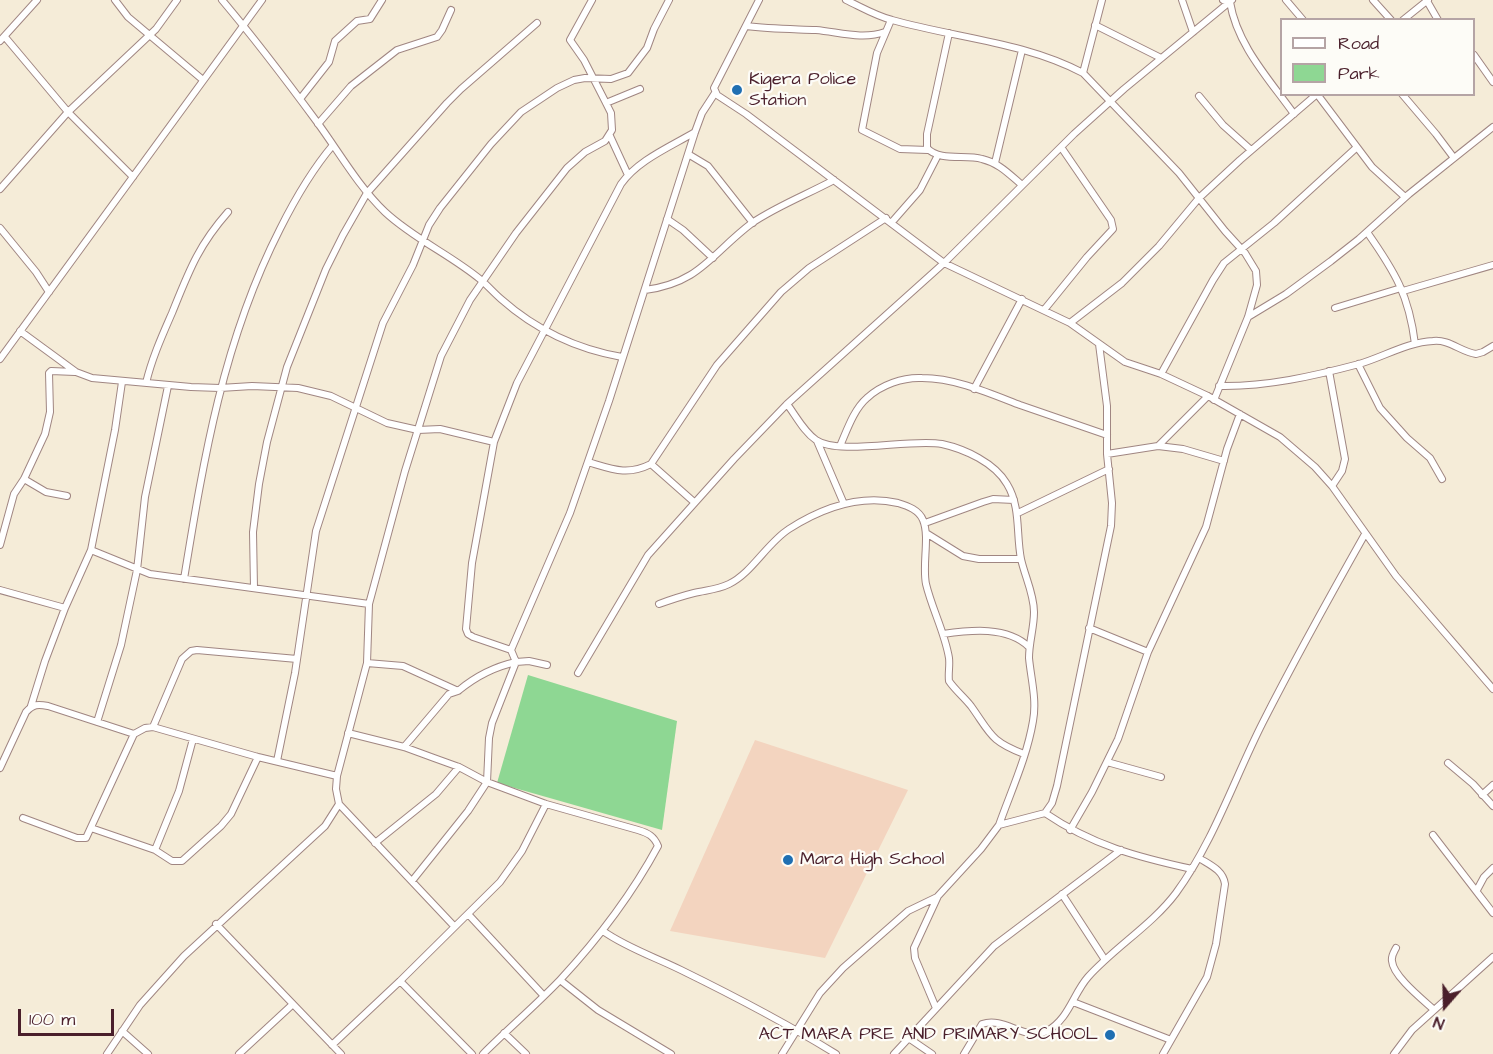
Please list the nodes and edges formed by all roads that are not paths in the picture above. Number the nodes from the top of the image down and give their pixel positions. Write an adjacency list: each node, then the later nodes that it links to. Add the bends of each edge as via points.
1 (37, 0): 32 (street)
2 (115, 0): 31 (street)
3 (177, 0): 31 (street)
4 (222, 0): 25 (street)
5 (262, 0): 25 (street)
6 (382, 0): 48 (street, via 370,19 357,21 335,41 329,62)
7 (592, 0): 37 (street, via 570,40)
8 (669, 0): 37 (street, via 647,48 628,73 611,79)
9 (759, 0): 27 (street)
10 (846, 0): 17 (street)
11 (1102, 0): 26 (street)
12 (1182, 0): 29 (street)
13 (1286, 0): 19 (street)
14 (1373, 0): 20 (street)
15 (1427, 0): 21 (street); 22 (street)
16 (1228, 1): 29 (street); 42 (street, via 1242,40)
17 (855, 2): 23 (street)
18 (451, 10): 53 (street, via 437,37 397,50 351,86)
19 (1301, 18)
20 (1389, 18)
21 (1405, 18)
22 (1437, 18)
23 (891, 20): 28 (street); 30 (street)
24 (537, 23): 71 (street, via 461,89)
25 (243, 25): 38 (street); 48 (street)
26 (1095, 25): 34 (street); 36 (street)
27 (746, 26): 28 (street, via 860,36); 41 (street, via 714,88)
28 (885, 32): 60 (street, via 862,130 900,149)
29 (1193, 32): 34 (street)
30 (949, 33): 33 (street); 60 (street, via 927,134)
31 (150, 36): 38 (street); 51 (street)
32 (2, 39): 51 (street)
33 (1022, 50): 36 (street); 65 (street)
34 (1161, 58): 49 (street)
35 (1475, 59): 39 (street)
36 (1083, 73): 49 (street)
37 (594, 78): 50 (street); 80 (street, via 564,84 510,122 440,208)
38 (203, 80): 67 (street)
39 (1493, 82)
40 (640, 89): 50 (street)
41 (715, 93): 55 (street); 68 (street)
42 (1280, 94)
43 (1198, 96): 61 (street)
44 (1281, 96): 52 (street)
45 (1315, 96): 52 (street)
46 (1318, 96): 59 (street)
47 (1404, 96): 64 (street)
48 (300, 99): 53 (street)
49 (1111, 100): 58 (street); 73 (street)
50 (606, 103): 56 (street, via 613,125)
51 (68, 111): 67 (street); 70 (street)
52 (1294, 114): 61 (street)
53 (318, 124): 57 (street)
54 (1493, 127): 64 (street)
55 (695, 132): 62 (street); 66 (street)
56 (610, 136): 66 (street); 85 (street, via 567,168)
57 (333, 145): 71 (street); 110 (street, via 303,186 264,259)
58 (1061, 147): 69 (street); 91 (street, via 1111,220 1113,229)
59 (1356, 148): 72 (street); 81 (street)
60 (928, 150): 63 (street)
61 (1251, 150): 73 (street)
62 (688, 154): 75 (street); 77 (street, via 708,166)
63 (938, 155): 65 (street, via 968,156); 76 (street, via 920,190)
64 (1454, 158): 72 (street)
65 (995, 163): 69 (street)
66 (627, 175): 94 (street)
67 (133, 177): 88 (street)
68 (834, 180): 76 (street); 77 (street)
69 (1022, 185): 83 (street)
70 (0, 189)
71 (367, 193): 80 (street); 109 (street, via 326,269)
72 (1405, 197): 79 (street)
73 (1199, 198): 81 (street); 93 (street, via 1143,263)
74 (228, 212): 106 (street, via 192,263)
75 (667, 219): 82 (street); 86 (street)
76 (889, 220): 83 (street); 126 (street, via 809,268 781,292 717,365)
77 (753, 223): 82 (street)
78 (0, 228): 88 (street)
79 (1367, 232): 87 (street); 92 (street, via 1287,294)
80 (423, 242): 85 (street); 115 (street, via 390,307)
81 (1241, 248): 92 (street, via 1257,279); 104 (street, via 1213,280)
82 (713, 258): 86 (street, via 681,282)
83 (944, 262): 89 (street); 114 (street)
84 (1493, 265): 87 (street)
85 (482, 281): 94 (street, via 506,304); 117 (street, via 441,356)
86 (645, 290): 99 (street)
87 (1402, 290): 90 (street); 97 (street, via 1411,313)
88 (49, 292): 95 (street)
89 (1022, 299): 91 (street); 111 (street)
90 (1335, 308)
91 (1044, 310): 93 (street)
92 (1248, 317): 108 (street)
93 (1070, 323): 96 (street)
94 (544, 330): 99 (street, via 582,347); 120 (street, via 517,383)
95 (20, 331): 100 (street); 103 (street)
96 (1099, 344): 104 (street, via 1125,362); 118 (street)
97 (1415, 344): 98 (street, via 1443,341 1476,354); 101 (street)
98 (1493, 346)
99 (622, 357): 125 (street)
100 (0, 358)
101 (1358, 364): 102 (street); 129 (street, via 1380,408 1430,458)
102 (1329, 371): 108 (street, via 1274,383); 130 (street, via 1345,459)
103 (76, 372): 105 (street); 128 (street, via 49,374 48,424)
104 (1161, 374): 112 (street)
105 (122, 381): 106 (street); 140 (street)
106 (146, 383): 107 (street)
107 (168, 386): 110 (street); 142 (street, via 143,505)
108 (1219, 386): 113 (street)
109 (281, 387): 110 (street); 115 (street, via 315,391); 144 (street, via 257,494)
110 (220, 388): 143 (street, via 204,454)
111 (975, 389): 118 (street); 121 (street, via 923,378 903,379 866,398)
112 (1208, 396): 113 (street); 122 (street)
113 (1214, 400): 116 (street)
114 (788, 404): 119 (street); 133 (street)
115 (355, 409): 117 (street, via 387,423); 146 (street, via 316,531)
116 (1240, 414): 124 (street); 130 (street, via 1280,437)
117 (418, 430): 120 (street, via 440,429); 147 (street)
118 (1107, 435): 123 (street)
119 (817, 441): 121 (street); 134 (street)
120 (494, 442): 153 (street, via 472,563 466,629 473,637)
121 (840, 446): 132 (street, via 921,442 943,445 998,472)
122 (1158, 446): 123 (street); 124 (street)
123 (1107, 454): 127 (street)
124 (1224, 461): 154 (street, via 1206,527)
125 (588, 462): 126 (street, via 625,472); 153 (street)
126 (651, 464): 133 (street)
127 (1108, 469): 135 (street); 150 (street, via 1111,526)
128 (24, 479): 131 (street, via 46,492); 139 (street, via 10,503)
129 (1442, 479)
130 (1332, 486): 138 (street)
131 (67, 496)
132 (1014, 500): 135 (street); 136 (street, via 983,502)
133 (694, 502): 159 (street, via 648,555)
134 (844, 504): 136 (street, via 874,499 896,503 913,509); 148 (street, via 787,530 731,584)
135 (1018, 513): 141 (street)
136 (925, 523): 137 (street)
137 (926, 533): 141 (street, via 963,556); 151 (street, via 926,582)
138 (1365, 534): 160 (street); 193 (street, via 1263,723)
139 (0, 545)
140 (91, 550): 142 (street); 149 (street)
141 (1021, 559): 152 (street, via 1034,613)
142 (137, 570): 143 (street); 163 (street)
143 (184, 579): 144 (street)
144 (254, 588): 146 (street)
145 (0, 590): 149 (street)
146 (307, 594): 147 (street); 155 (street)
147 (369, 604): 157 (street)
148 (658, 604)
149 (65, 608): 162 (street)
150 (1089, 628): 154 (street); 184 (street, via 1057,786)
151 (943, 634): 152 (street, via 996,632 1017,637); 169 (street, via 952,686 966,699 992,738)
152 (1029, 647): 169 (street, via 1034,719)
153 (511, 650): 156 (street)
154 (1148, 652): 172 (street, via 1127,717)
155 (297, 659): 164 (street, via 191,651 182,659); 171 (street)
156 (516, 662): 158 (street); 161 (street, via 474,677); 178 (street, via 492,723)
157 (367, 663): 161 (street, via 404,666); 165 (street)
158 (547, 665)
159 (578, 673)
160 (1493, 689)
161 (458, 691): 168 (street, via 449,694)
162 (31, 706): 163 (street, via 48,706); 174 (street)
163 (97, 722): 166 (street)
164 (153, 727): 166 (street); 167 (street)
165 (348, 733): 168 (street); 176 (street)
166 (134, 734): 187 (street)
167 (193, 739): 170 (street); 191 (street, via 179,791)
168 (404, 747): 175 (street)
169 (1024, 754): 186 (street)
170 (258, 757): 171 (street); 191 (street, via 231,814 190,855 172,861)
171 (277, 761): 176 (street)
172 (1107, 762): 177 (street); 188 (street)
173 (1448, 763): 180 (street)
174 (0, 765)
175 (459, 767): 178 (street); 190 (street, via 436,794)
176 (337, 776): 181 (street)
177 (1161, 777)
178 (487, 782): 182 (street); 196 (street)
179 (1493, 785): 180 (street)
180 (1482, 795): 183 (street)
181 (339, 804): 190 (street); 202 (street, via 325,826)
182 (546, 804): 201 (street, via 512,867); 204 (street, via 644,832 656,840 658,846 646,868)
183 (1493, 806)
184 (1045, 813): 186 (street); 188 (street)
185 (23, 818): 187 (street, via 77,838 86,838)
186 (999, 825): 199 (street)
187 (91, 828): 191 (street)
188 (1070, 830): 192 (street)
189 (1432, 835): 197 (street)
190 (375, 843): 196 (street)
191 (154, 850)
192 (1121, 850): 194 (street); 198 (street)
193 (1199, 858): 194 (street); 219 (street, via 1224,878 1216,944 1207,977)
194 (1192, 868): 207 (street, via 1164,909)
195 (1493, 868): 197 (street)
196 (412, 881): 203 (street)
197 (1477, 890): 200 (street)
198 (1062, 894): 207 (street); 213 (street, via 994,946)
199 (938, 896): 213 (street, via 914,948); 215 (street, via 908,911 843,968 820,993)
200 (1493, 913)
201 (468, 914): 203 (street); 210 (street)
202 (216, 924): 212 (street); 216 (street, via 140,1005)
203 (454, 926): 209 (street)
204 (603, 932): 208 (street); 215 (street)
205 (1396, 948): 214 (street, via 1391,958 1397,974)
206 (1493, 957): 214 (street)
207 (1105, 960): 211 (street, via 1081,986)
208 (560, 980): 210 (street); 228 (street, via 598,1010)
209 (400, 981): 220 (street); 225 (street)
210 (544, 996): 217 (street)
211 (1073, 1002): 219 (street); 233 (street, via 1058,1022 1042,1033 994,1022 982,1024)
212 (292, 1004): 220 (street); 223 (street)
213 (936, 1008): 218 (street)
214 (1433, 1009): 235 (street, via 1402,1040)
215 (798, 1030): 229 (street); 230 (street)
216 (122, 1031): 221 (street); 222 (street)
217 (504, 1033): 226 (street); 227 (street)
218 (910, 1039): 231 (street); 232 (street)
219 (1171, 1040): 234 (street)
220 (332, 1045): 224 (street)
221 (107, 1054)
222 (148, 1054)
223 (239, 1054)
224 (341, 1054)
225 (472, 1054)
226 (483, 1054)
227 (526, 1054)
228 (671, 1054)
229 (782, 1054)
230 (836, 1054)
231 (894, 1054)
232 (932, 1054)
233 (964, 1054)
234 (1163, 1054)
235 (1394, 1054)

